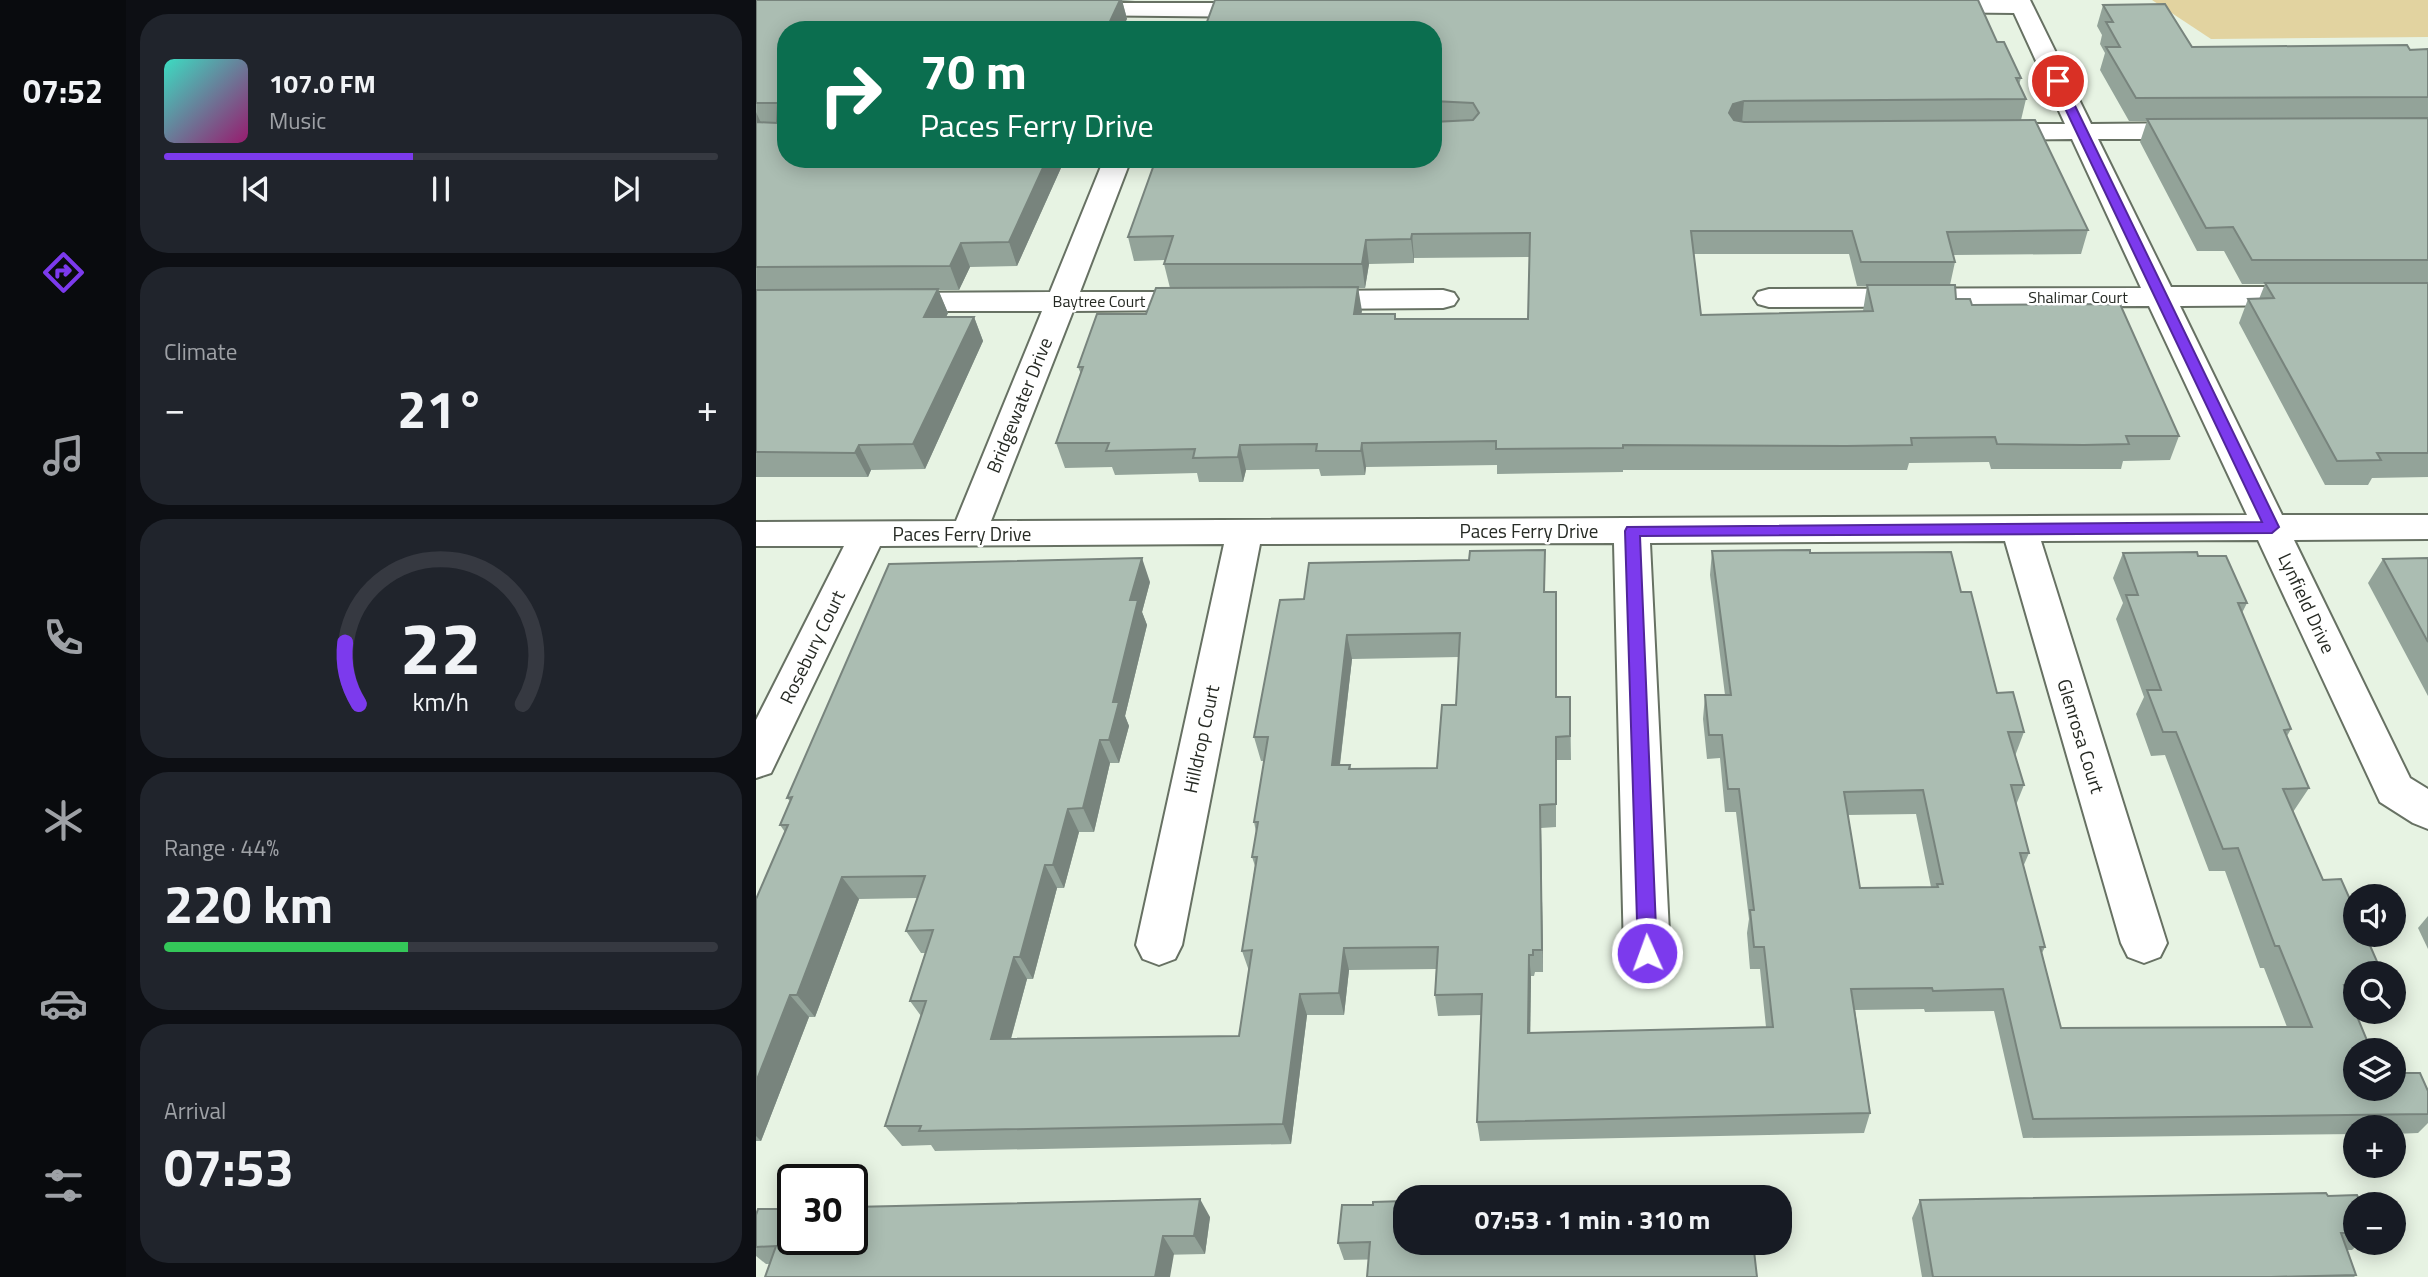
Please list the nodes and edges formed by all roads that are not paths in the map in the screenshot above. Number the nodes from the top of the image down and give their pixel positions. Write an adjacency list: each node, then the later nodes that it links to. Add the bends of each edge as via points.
1 (2020, 3): 2 (street); 6 (street, Lynfield Drive)
2 (1910, 7)
3 (1055, 10): 5 (street)
4 (1287, 10): 5 (street)
5 (1178, 13)
6 (2082, 131): 7 (street); 8 (street); 10 (street, Lynfield Drive)
7 (2220, 131)
8 (1959, 132)
9 (1114, 168): 16 (street, Bridgewater Drive)
10 (2161, 296): 11 (street, Shalimar Court); 12 (street, Shalimar Court); 18 (street, Lynfield Drive)
11 (2334, 296)
12 (1769, 298)
13 (1443, 299): 15 (street)
14 (1224, 300): 16 (street, Baytree Court)
15 (1279, 300)
16 (1060, 301): 17 (street, Baytree Court); 25 (street, Bridgewater Drive)
17 (866, 302)
18 (2272, 527): 19 (street, Paces Ferry Drive); 20 (street, Paces Ferry Drive); 27 (street, Lynfield Drive)
19 (2428, 527)
20 (2019, 529): 21 (street, Paces Ferry Drive); 28 (street, Glenrosa Court)
21 (1632, 531): 22 (street, Paces Ferry Drive); 30 (street)
22 (1244, 533): 25 (street, Paces Ferry Drive); 29 (street, Hilldrop Court)
23 (756, 534): 24 (street, Paces Ferry Drive)
24 (868, 534): 25 (street, Paces Ferry Drive); 26 (street, Rosebury Court)
25 (968, 534)
26 (756, 761)
27 (2411, 801)
28 (2144, 943)
29 (1158, 944)
30 (1647, 953)

